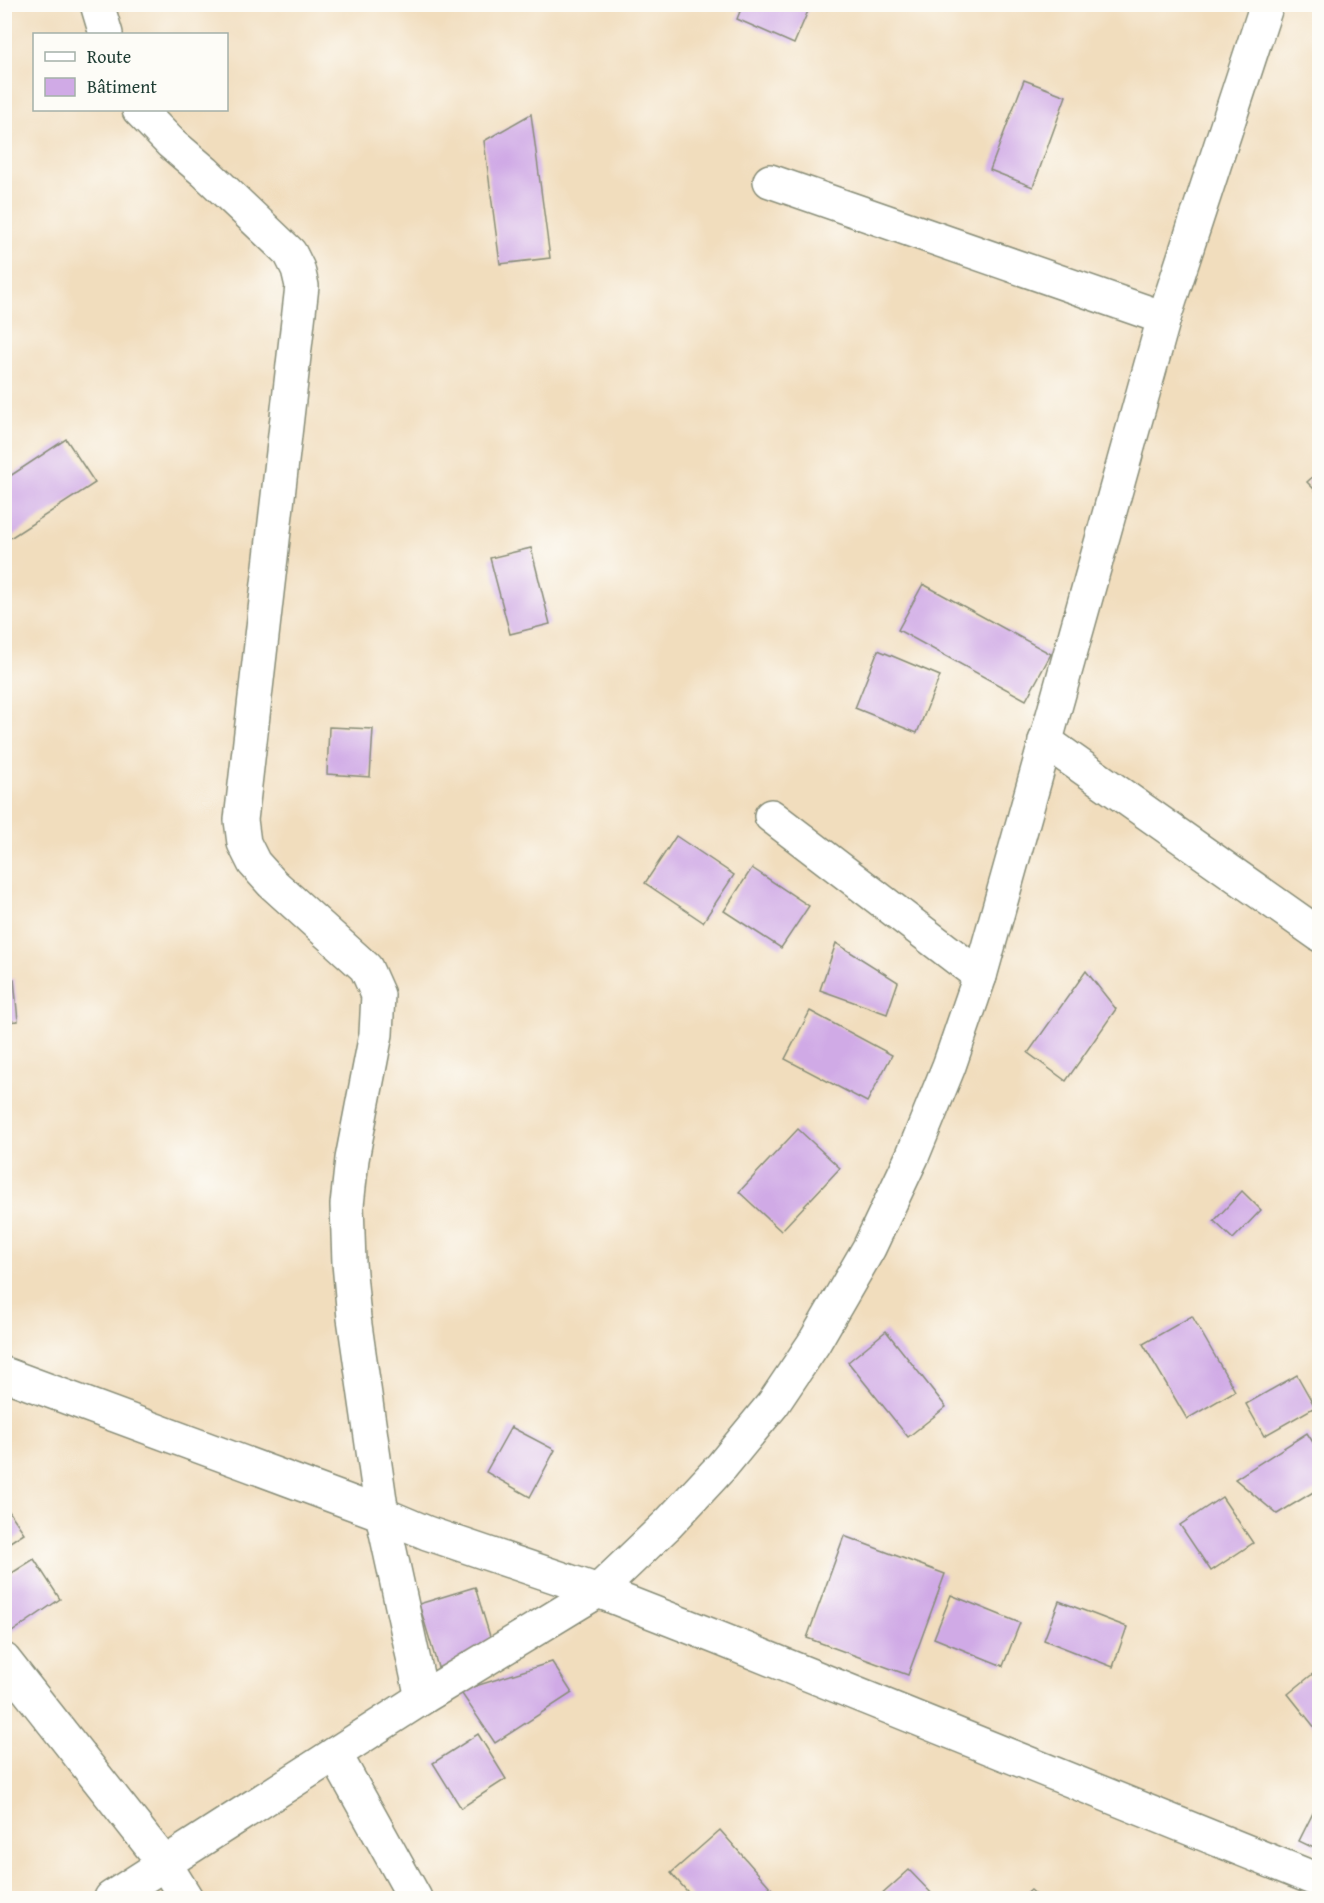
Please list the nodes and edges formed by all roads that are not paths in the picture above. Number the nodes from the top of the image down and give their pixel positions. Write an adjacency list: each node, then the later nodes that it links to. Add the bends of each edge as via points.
1 (97, 4): 3 (street)
2 (1267, 4): 6 (street)
3 (106, 33)
4 (140, 111): 12 (street, via 290,253 302,286 241,820 244,843 254,863 366,968 378,995 376,1034 347,1205 354,1318)
5 (770, 181): 6 (street)
6 (1164, 318): 7 (street)
7 (1046, 741): 9 (street); 10 (street)
8 (771, 816): 10 (street)
9 (1320, 935)
10 (980, 976): 13 (street, via 912,1157 868,1248 814,1343 773,1404 722,1466)
11 (4, 1374): 12 (street)
12 (382, 1514): 13 (street); 15 (street)
13 (598, 1591): 15 (street); 18 (street)
14 (4, 1660): 17 (street)
15 (422, 1698): 16 (street)
16 (336, 1754): 17 (street); 21 (street)
17 (165, 1864): 19 (street); 20 (street)
18 (1320, 1881)
19 (111, 1899)
20 (186, 1899)
21 (415, 1899)

